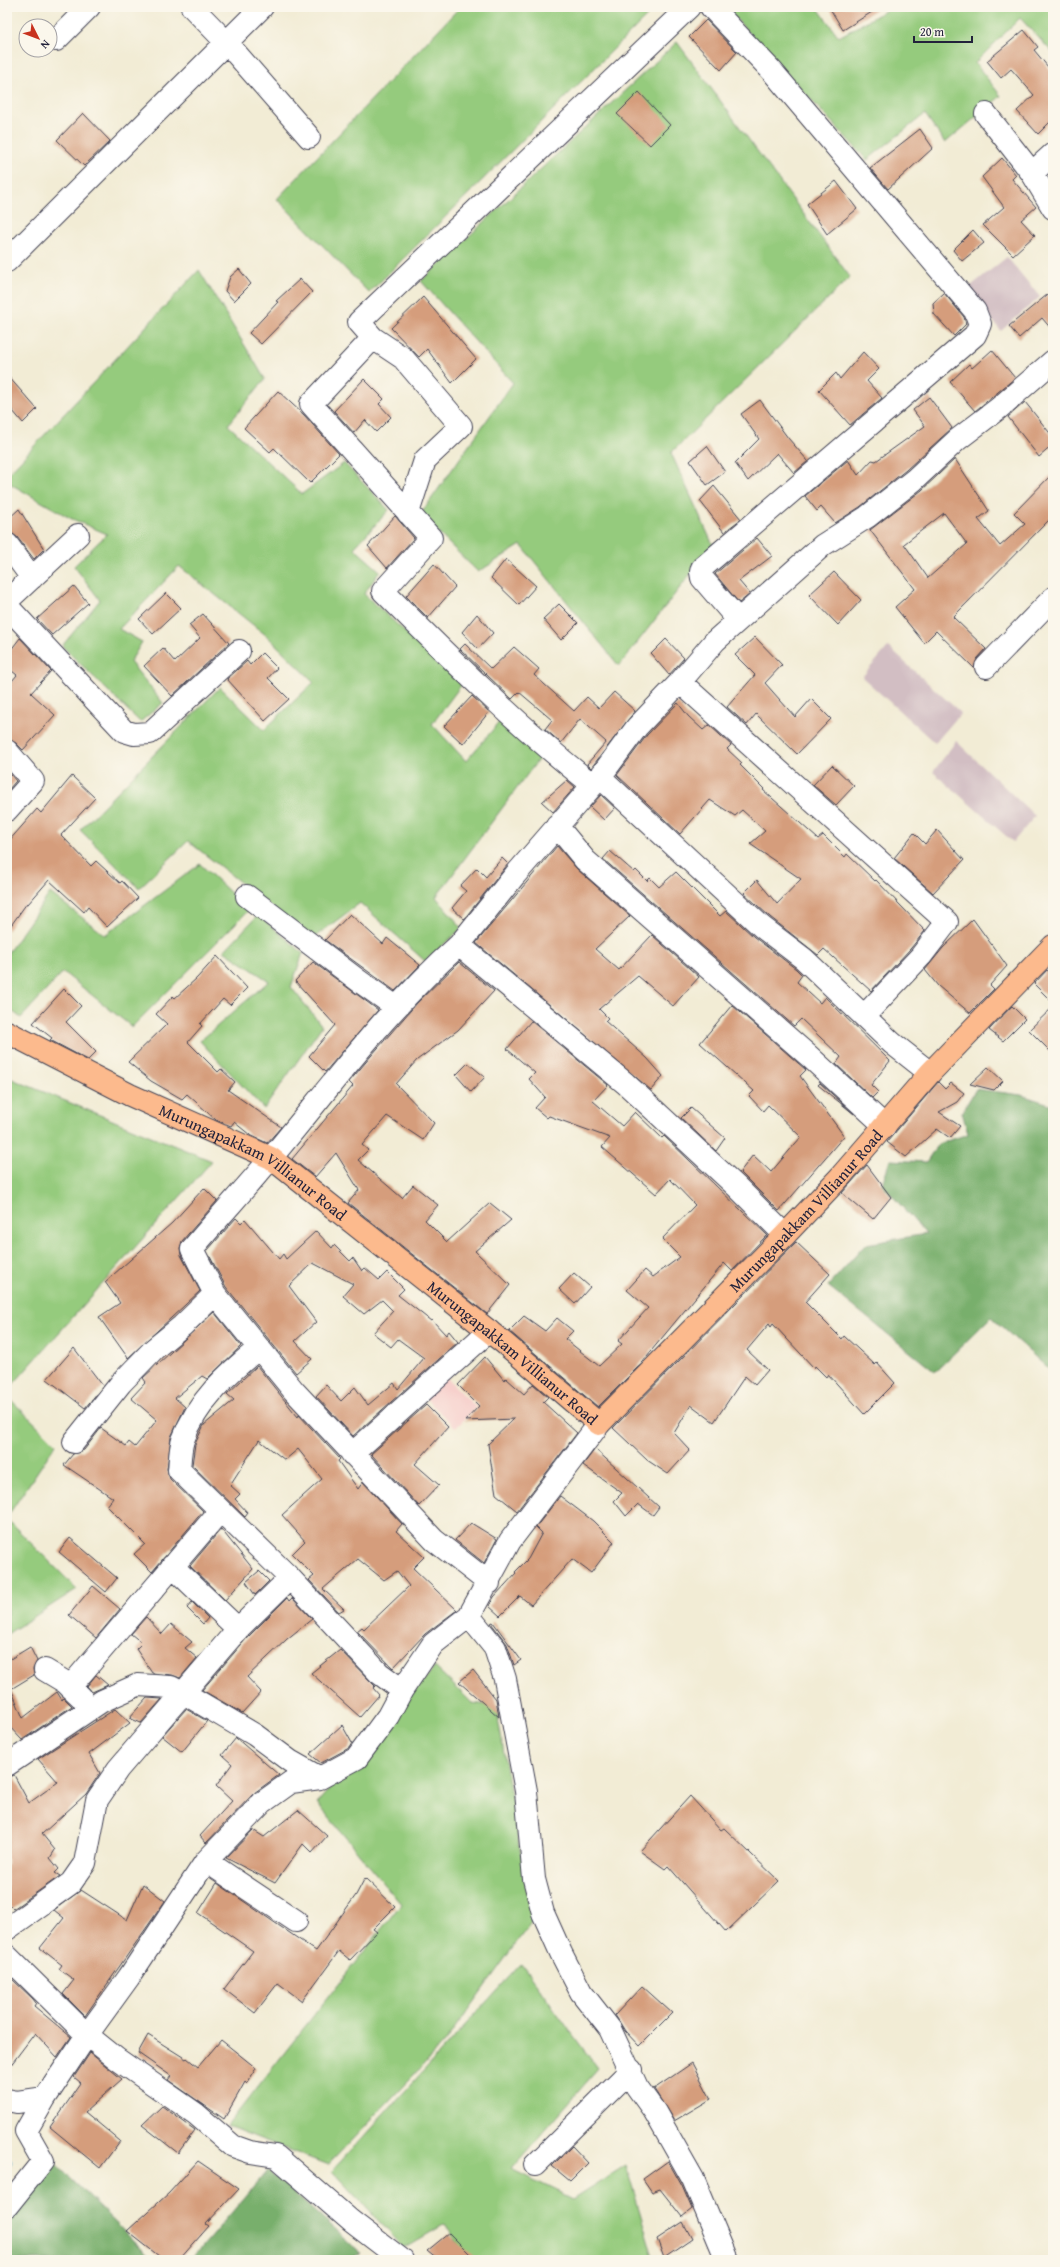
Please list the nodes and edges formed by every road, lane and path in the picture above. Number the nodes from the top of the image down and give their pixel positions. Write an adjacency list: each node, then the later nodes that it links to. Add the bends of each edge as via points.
1 (89, 7): 6 (street)
2 (192, 7): 7 (street)
3 (262, 7): 7 (street)
4 (690, 7): 14 (street, via 359,322)
5 (711, 7): 23 (street, via 772,71 975,311 980,324 975,335 702,568 702,578)
6 (58, 38)
7 (226, 42): 9 (street); 13 (street)
8 (986, 114): 11 (street)
9 (309, 137)
10 (1053, 154): 11 (street)
11 (1032, 173): 12 (street)
12 (1053, 208)
13 (7, 261)
14 (373, 338): 16 (street, via 403,358 461,426 425,460); 16 (street, via 311,404)
15 (1053, 361): 23 (street, via 914,480 867,517 823,545)
16 (408, 513): 28 (street, via 431,538 383,591 526,731)
17 (78, 535): 19 (street)
18 (7, 544): 19 (street)
19 (32, 578): 21 (street)
20 (1053, 598): 25 (street)
21 (7, 601)
22 (7, 606): 24 (street, via 124,731 134,734 150,733)
23 (738, 620): 26 (street, via 715,641)
24 (239, 651)
25 (986, 667)
26 (680, 682): 28 (street, via 637,727); 35 (street, via 947,922 921,956)
27 (7, 751): 29 (street, via 33,781)
28 (596, 781): 30 (street); 35 (street, via 762,927 804,959)
29 (7, 810)
30 (557, 826): 32 (street); 38 (street, via 585,860)
31 (247, 896): 34 (street)
32 (459, 945): 34 (street); 40 (street, via 625,1083 737,1186)
33 (1053, 946): 37 (main road, Murungapakkam Villianur Road)
34 (396, 1007): 39 (street)
35 (864, 1016): 37 (street, via 892,1043)
36 (7, 1032): 39 (main road, Murungapakkam Villianur Road, via 130,1095)
37 (930, 1073): 38 (main road, Murungapakkam Villianur Road)
38 (885, 1126): 40 (main road, Murungapakkam Villianur Road)
39 (271, 1158): 41 (street, via 192,1249); 42 (main road, Murungapakkam Villianur Road)
40 (785, 1235): 44 (main road, Murungapakkam Villianur Road)
41 (215, 1294): 43 (street); 45 (street, via 154,1349 121,1383)
42 (488, 1331): 44 (main road, Murungapakkam Villianur Road); 46 (street)
43 (259, 1348): 46 (street, via 294,1391); 47 (street, via 232,1370 203,1402 183,1440 179,1470)
44 (599, 1424): 50 (street, via 510,1541)
45 (74, 1442)
46 (352, 1454): 50 (street, via 434,1540)
47 (220, 1512): 48 (street); 49 (street)
48 (172, 1566): 52 (street); 54 (street)
49 (290, 1578): 52 (street); 55 (street, via 379,1673)
50 (489, 1583): 51 (street)
51 (469, 1616): 55 (street, via 433,1644); 65 (street, via 495,1648 505,1679 526,1791 534,1879 543,1913 581,1992 610,2029)
52 (238, 1629): 56 (street)
53 (45, 1670): 54 (street)
54 (70, 1687): 57 (street)
55 (402, 1690): 59 (street, via 388,1716 357,1758)
56 (183, 1693): 57 (street, via 171,1687 138,1685); 59 (street, via 255,1735 290,1761); 62 (street, via 118,1769 97,1800 85,1863 71,1883)
57 (91, 1708): 58 (street)
58 (7, 1765)
59 (320, 1778): 60 (street, via 291,1782 263,1802)
60 (206, 1861): 61 (street); 64 (street, via 130,1978)
61 (296, 1921)
62 (7, 1929)
63 (7, 1956): 64 (street)
64 (87, 2035): 66 (street); 70 (street, via 196,2114 233,2146 276,2156 351,2221)
65 (631, 2070): 68 (street); 71 (street, via 637,2087 655,2112 693,2179)
66 (45, 2098): 67 (street, via 17,2102); 69 (street, via 26,2131 42,2161)
67 (7, 2100)
68 (535, 2166)
69 (7, 2206)
70 (402, 2260)
71 (727, 2260)

